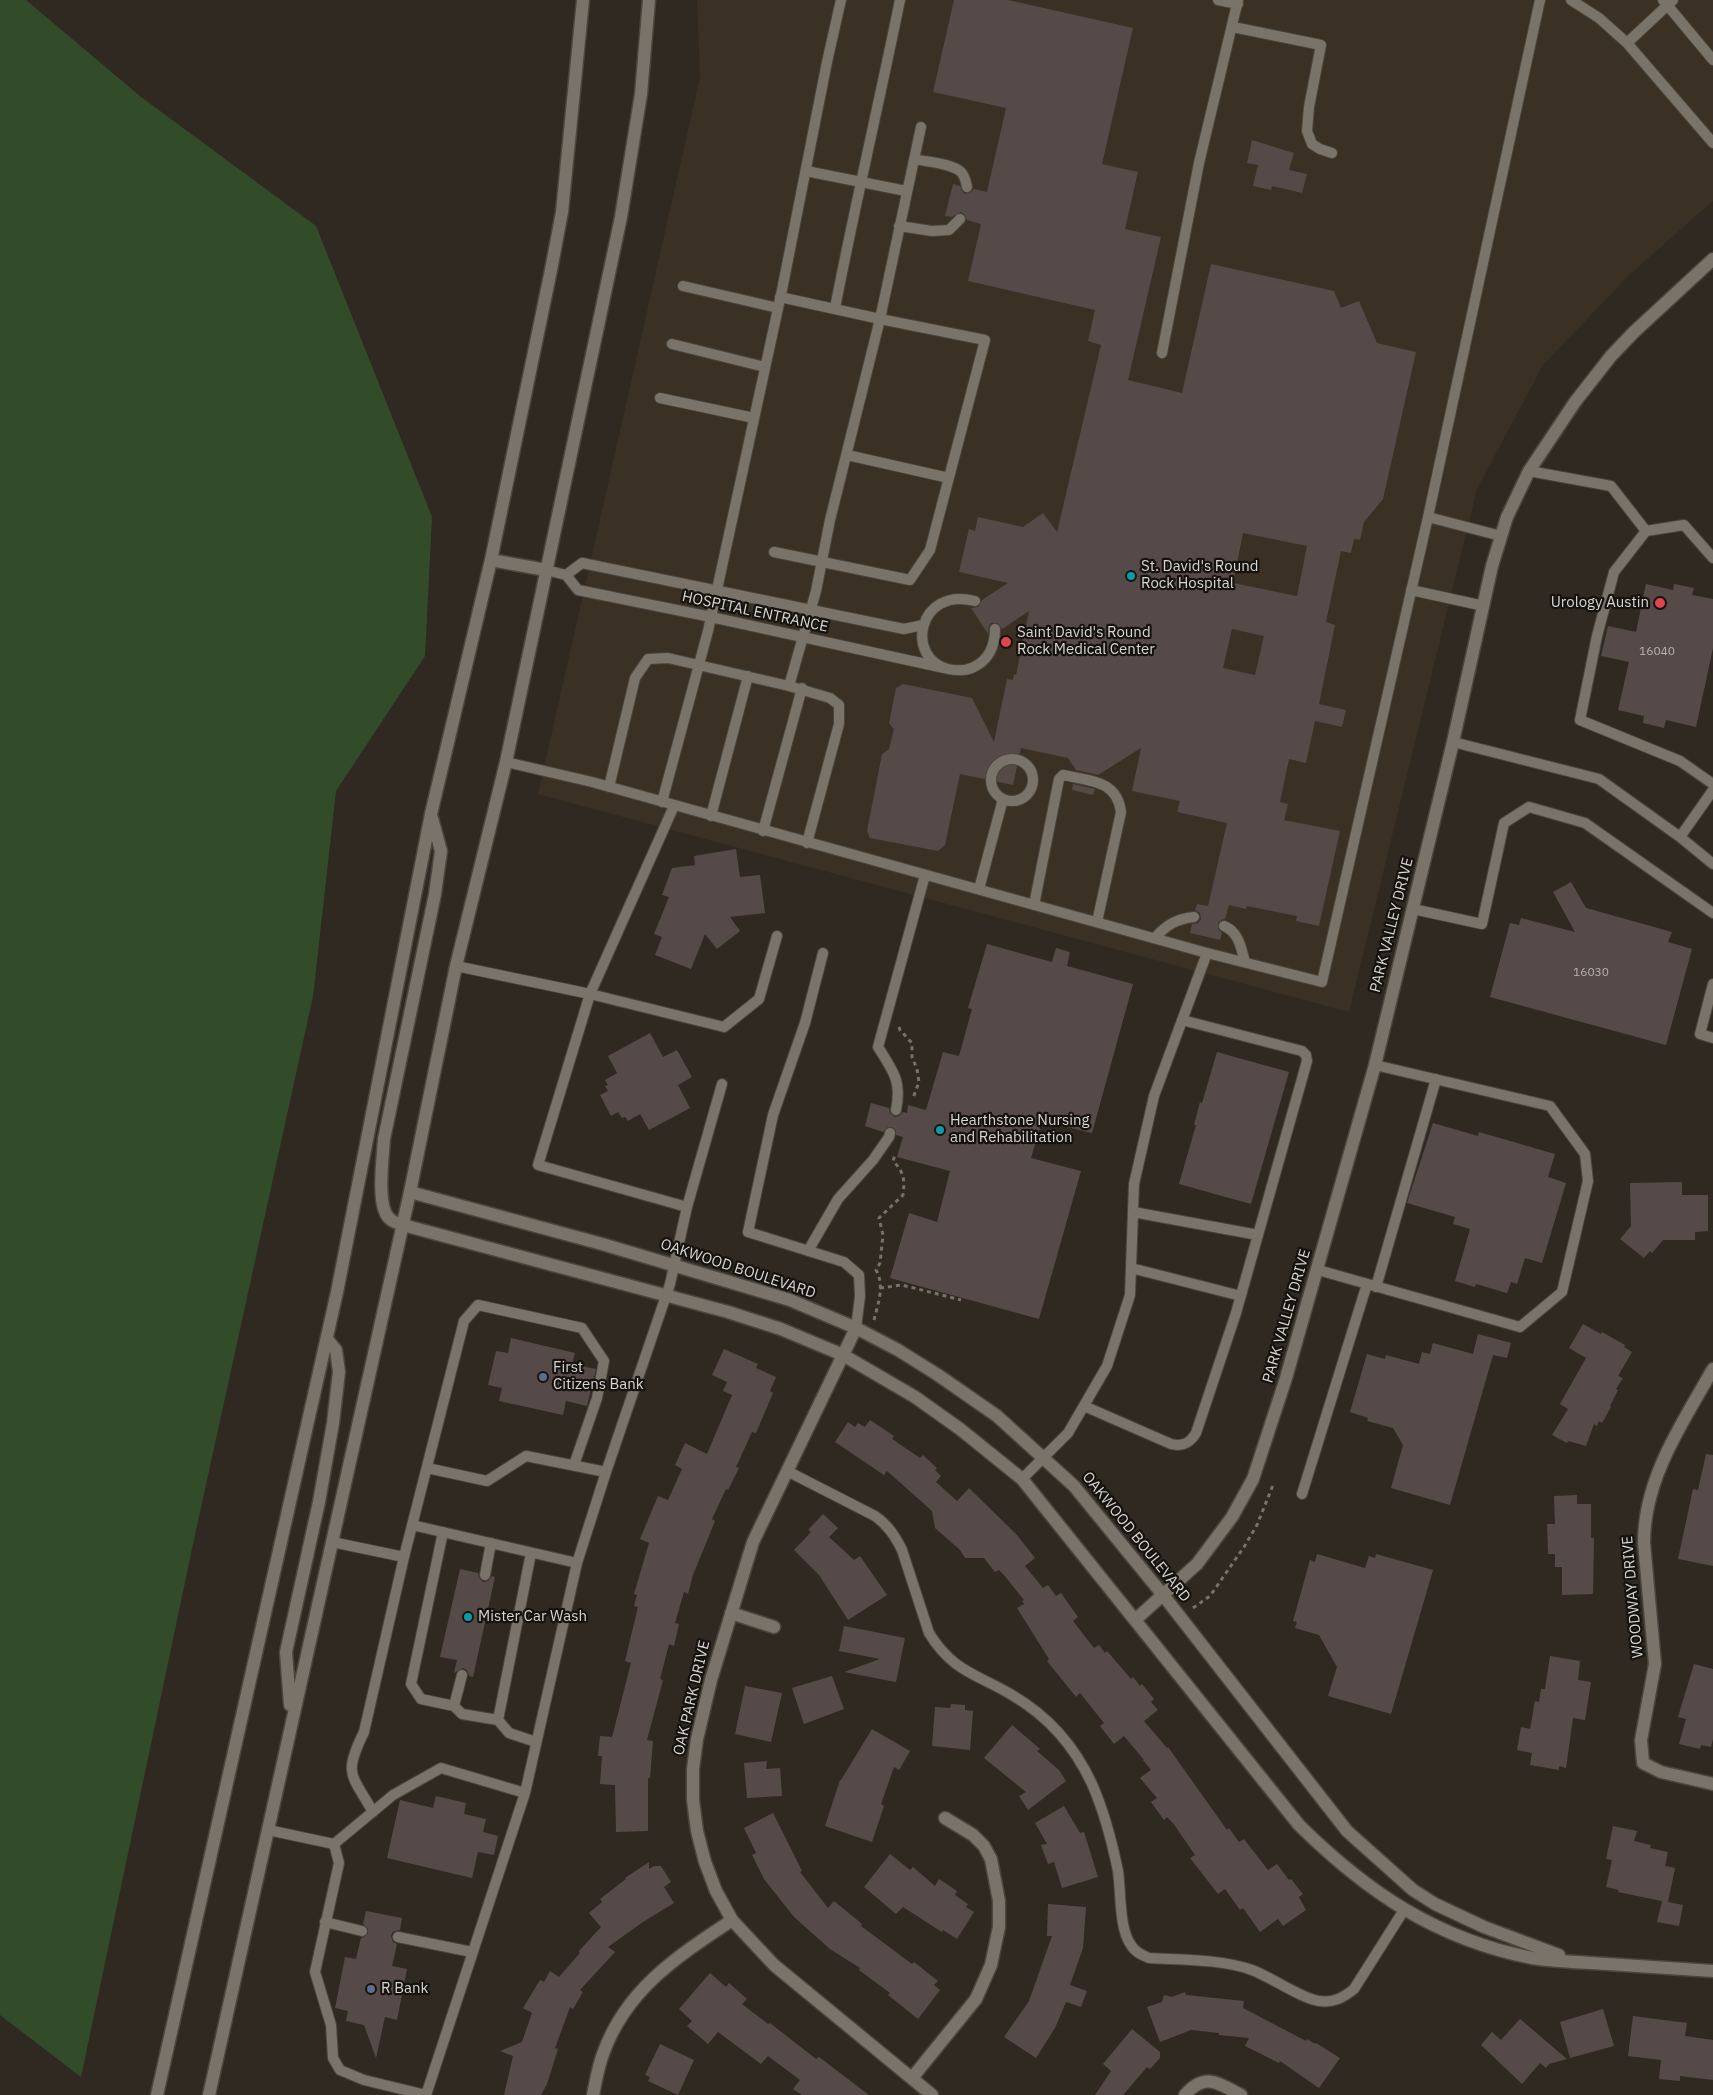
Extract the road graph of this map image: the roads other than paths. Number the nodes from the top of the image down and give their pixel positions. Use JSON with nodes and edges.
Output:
{"nodes":[{"id":1,"x":583,"y":0,"type":"edge"},
{"id":2,"x":649,"y":0,"type":"edge"},
{"id":3,"x":841,"y":0,"type":"edge"},
{"id":4,"x":900,"y":0,"type":"edge"},
{"id":5,"x":1218,"y":0,"type":"edge"},
{"id":6,"x":1540,"y":0,"type":"edge"},
{"id":7,"x":1572,"y":0,"type":"edge"},
{"id":8,"x":1238,"y":2,"type":"edge"},
{"id":9,"x":1668,"y":2,"type":"edge"},
{"id":10,"x":1233,"y":27,"type":"junction"},
{"id":11,"x":1627,"y":42,"type":"junction"},
{"id":12,"x":1713,"y":60,"type":"edge"},
{"id":13,"x":921,"y":127,"type":"dead end"},
{"id":14,"x":1713,"y":143,"type":"edge"},
{"id":15,"x":1332,"y":153,"type":"dead end"},
{"id":16,"x":914,"y":159,"type":"junction"},
{"id":17,"x":806,"y":170,"type":"junction"},
{"id":18,"x":860,"y":182,"type":"junction"},
{"id":19,"x":967,"y":187,"type":"dead end"},
{"id":20,"x":906,"y":191,"type":"junction"},
{"id":21,"x":960,"y":219,"type":"dead end"},
{"id":22,"x":899,"y":226,"type":"junction"},
{"id":23,"x":1713,"y":259,"type":"edge"},
{"id":24,"x":683,"y":286,"type":"dead end"},
{"id":25,"x":780,"y":297,"type":"junction"},
{"id":26,"x":778,"y":308,"type":"junction"},
{"id":27,"x":835,"y":308,"type":"junction"},
{"id":28,"x":880,"y":319,"type":"junction"},
{"id":29,"x":672,"y":344,"type":"dead end"},
{"id":30,"x":1162,"y":353,"type":"dead end"},
{"id":31,"x":765,"y":367,"type":"junction"},
{"id":32,"x":660,"y":398,"type":"dead end"},
{"id":33,"x":754,"y":418,"type":"junction"},
{"id":34,"x":847,"y":455,"type":"junction"},
{"id":35,"x":1529,"y":471,"type":"junction"},
{"id":36,"x":949,"y":478,"type":"junction"},
{"id":37,"x":1428,"y":517,"type":"junction"},
{"id":38,"x":1646,"y":531,"type":"junction"},
{"id":39,"x":1501,"y":536,"type":"junction"},
{"id":40,"x":774,"y":552,"type":"dead end"},
{"id":41,"x":1713,"y":558,"type":"edge"},
{"id":42,"x":491,"y":560,"type":"junction"},
{"id":43,"x":822,"y":562,"type":"junction"},
{"id":44,"x":546,"y":570,"type":"junction"},
{"id":45,"x":566,"y":574,"type":"junction"},
{"id":46,"x":1411,"y":590,"type":"junction"},
{"id":47,"x":716,"y":592,"type":"junction"},
{"id":48,"x":974,"y":601,"type":"dead end"},
{"id":49,"x":1484,"y":606,"type":"junction"},
{"id":50,"x":810,"y":611,"type":"junction"},
{"id":51,"x":711,"y":617,"type":"junction"},
{"id":52,"x":923,"y":625,"type":"junction"},
{"id":53,"x":994,"y":629,"type":"dead end"},
{"id":54,"x":802,"y":637,"type":"junction"},
{"id":55,"x":700,"y":666,"type":"junction"},
{"id":56,"x":944,"y":668,"type":"junction"},
{"id":57,"x":748,"y":676,"type":"junction"},
{"id":58,"x":789,"y":686,"type":"junction"},
{"id":59,"x":802,"y":688,"type":"junction"},
{"id":60,"x":1453,"y":742,"type":"junction"},
{"id":61,"x":506,"y":762,"type":"junction"},
{"id":62,"x":1713,"y":784,"type":"edge"},
{"id":63,"x":609,"y":787,"type":"junction"},
{"id":64,"x":1713,"y":790,"type":"edge"},
{"id":65,"x":1004,"y":799,"type":"junction"},
{"id":66,"x":662,"y":802,"type":"junction"},
{"id":67,"x":674,"y":806,"type":"junction"},
{"id":68,"x":431,"y":814,"type":"junction"},
{"id":69,"x":711,"y":816,"type":"junction"},
{"id":70,"x":763,"y":831,"type":"junction"},
{"id":71,"x":1680,"y":836,"type":"junction"},
{"id":72,"x":807,"y":843,"type":"junction"},
{"id":73,"x":1713,"y":864,"type":"edge"},
{"id":74,"x":925,"y":875,"type":"junction"},
{"id":75,"x":978,"y":890,"type":"junction"},
{"id":76,"x":1034,"y":905,"type":"junction"},
{"id":77,"x":1413,"y":909,"type":"junction"},
{"id":78,"x":1713,"y":913,"type":"edge"},
{"id":79,"x":1194,"y":917,"type":"dead end"},
{"id":80,"x":1097,"y":922,"type":"junction"},
{"id":81,"x":1224,"y":926,"type":"dead end"},
{"id":82,"x":777,"y":936,"type":"dead end"},
{"id":83,"x":1155,"y":938,"type":"junction"},
{"id":84,"x":823,"y":953,"type":"dead end"},
{"id":85,"x":1207,"y":953,"type":"junction"},
{"id":86,"x":1245,"y":962,"type":"junction"},
{"id":87,"x":456,"y":966,"type":"junction"},
{"id":88,"x":1713,"y":984,"type":"edge"},
{"id":89,"x":590,"y":994,"type":"junction"},
{"id":90,"x":1182,"y":1020,"type":"junction"},
{"id":91,"x":1713,"y":1038,"type":"edge"},
{"id":92,"x":1375,"y":1065,"type":"junction"},
{"id":93,"x":1436,"y":1079,"type":"junction"},
{"id":94,"x":722,"y":1084,"type":"dead end"},
{"id":95,"x":896,"y":1110,"type":"dead end"},
{"id":96,"x":890,"y":1133,"type":"dead end"},
{"id":97,"x":410,"y":1192,"type":"junction"},
{"id":98,"x":687,"y":1207,"type":"junction"},
{"id":99,"x":1133,"y":1212,"type":"junction"},
{"id":100,"x":403,"y":1225,"type":"junction"},
{"id":101,"x":1258,"y":1235,"type":"junction"},
{"id":102,"x":808,"y":1251,"type":"junction"},
{"id":103,"x":675,"y":1266,"type":"junction"},
{"id":104,"x":1131,"y":1268,"type":"junction"},
{"id":105,"x":1318,"y":1270,"type":"junction"},
{"id":106,"x":1371,"y":1285,"type":"junction"},
{"id":107,"x":666,"y":1296,"type":"junction"},
{"id":108,"x":1241,"y":1296,"type":"junction"},
{"id":109,"x":856,"y":1328,"type":"junction"},
{"id":110,"x":327,"y":1339,"type":"junction"},
{"id":111,"x":843,"y":1355,"type":"junction"},
{"id":112,"x":1713,"y":1370,"type":"edge"},
{"id":113,"x":1084,"y":1406,"type":"junction"},
{"id":114,"x":1043,"y":1457,"type":"junction"},
{"id":115,"x":574,"y":1465,"type":"junction"},
{"id":116,"x":427,"y":1468,"type":"junction"},
{"id":117,"x":787,"y":1471,"type":"junction"},
{"id":118,"x":606,"y":1472,"type":"junction"},
{"id":119,"x":1022,"y":1479,"type":"junction"},
{"id":120,"x":1302,"y":1494,"type":"dead end"},
{"id":121,"x":412,"y":1525,"type":"junction"},
{"id":122,"x":443,"y":1532,"type":"junction"},
{"id":123,"x":332,"y":1542,"type":"junction"},
{"id":124,"x":491,"y":1543,"type":"junction"},
{"id":125,"x":531,"y":1553,"type":"junction"},
{"id":126,"x":404,"y":1556,"type":"junction"},
{"id":127,"x":577,"y":1563,"type":"junction"},
{"id":128,"x":485,"y":1575,"type":"dead end"},
{"id":129,"x":1163,"y":1595,"type":"junction"},
{"id":130,"x":731,"y":1613,"type":"junction"},
{"id":131,"x":1135,"y":1620,"type":"junction"},
{"id":132,"x":774,"y":1627,"type":"dead end"},
{"id":133,"x":462,"y":1675,"type":"dead end"},
{"id":134,"x":454,"y":1706,"type":"junction"},
{"id":135,"x":291,"y":1720,"type":"junction"},
{"id":136,"x":498,"y":1720,"type":"junction"},
{"id":137,"x":536,"y":1742,"type":"junction"},
{"id":138,"x":1713,"y":1784,"type":"edge"},
{"id":139,"x":525,"y":1793,"type":"junction"},
{"id":140,"x":373,"y":1812,"type":"junction"},
{"id":141,"x":945,"y":1818,"type":"dead end"},
{"id":142,"x":268,"y":1830,"type":"junction"},
{"id":143,"x":334,"y":1844,"type":"junction"},
{"id":144,"x":1404,"y":1910,"type":"junction"},
{"id":145,"x":732,"y":1920,"type":"junction"},
{"id":146,"x":325,"y":1922,"type":"junction"},
{"id":147,"x":362,"y":1930,"type":"dead end"},
{"id":148,"x":398,"y":1937,"type":"dead end"},
{"id":149,"x":472,"y":1952,"type":"junction"},
{"id":150,"x":1583,"y":1962,"type":"junction"},
{"id":151,"x":1713,"y":1971,"type":"edge"},
{"id":152,"x":912,"y":2078,"type":"junction"},
{"id":153,"x":157,"y":2095,"type":"edge"},
{"id":154,"x":209,"y":2095,"type":"edge"},
{"id":155,"x":426,"y":2095,"type":"edge"},
{"id":156,"x":593,"y":2095,"type":"edge"},
{"id":157,"x":932,"y":2095,"type":"edge"},
{"id":158,"x":1185,"y":2095,"type":"edge"},
{"id":159,"x":1241,"y":2095,"type":"edge"}],
"edges":[{"from":1,"to":42,"type":"street"},
{"from":2,"to":44,"type":"street"},
{"from":3,"to":17,"type":"lane"},
{"from":4,"to":18,"type":"lane"},
{"from":5,"to":8,"type":"lane"},
{"from":6,"to":37,"type":"lane"},
{"from":7,"to":11,"type":"lane"},
{"from":8,"to":10,"type":"lane"},
{"from":9,"to":11,"type":"lane"},
{"from":9,"to":12,"type":"lane"},
{"from":10,"to":15,"type":"lane"},
{"from":10,"to":30,"type":"lane"},
{"from":11,"to":14,"type":"lane"},
{"from":13,"to":16,"type":"lane"},
{"from":16,"to":19,"type":"lane"},
{"from":16,"to":20,"type":"lane"},
{"from":17,"to":18,"type":"lane"},
{"from":17,"to":25,"type":"lane"},
{"from":18,"to":20,"type":"lane"},
{"from":18,"to":27,"type":"lane"},
{"from":20,"to":22,"type":"lane"},
{"from":21,"to":22,"type":"lane"},
{"from":22,"to":28,"type":"lane"},
{"from":23,"to":35,"type":"street","name":"PARK VALLEY DRIVE"},
{"from":24,"to":26,"type":"lane"},
{"from":25,"to":26,"type":"lane"},
{"from":25,"to":27,"type":"lane"},
{"from":26,"to":31,"type":"lane"},
{"from":27,"to":28,"type":"lane"},
{"from":28,"to":34,"type":"lane"},
{"from":28,"to":36,"type":"lane"},
{"from":29,"to":31,"type":"lane"},
{"from":31,"to":33,"type":"lane"},
{"from":32,"to":33,"type":"lane"},
{"from":33,"to":47,"type":"lane"},
{"from":34,"to":36,"type":"lane"},
{"from":34,"to":43,"type":"lane"},
{"from":35,"to":38,"type":"lane"},
{"from":35,"to":39,"type":"street","name":"PARK VALLEY DRIVE"},
{"from":36,"to":43,"type":"lane"},
{"from":37,"to":39,"type":"lane"},
{"from":37,"to":46,"type":"lane"},
{"from":38,"to":41,"type":"lane"},
{"from":38,"to":62,"type":"lane"},
{"from":39,"to":49,"type":"street","name":"PARK VALLEY DRIVE"},
{"from":40,"to":43,"type":"lane"},
{"from":42,"to":44,"type":"street"},
{"from":42,"to":68,"type":"street"},
{"from":43,"to":50,"type":"lane"},
{"from":44,"to":45,"type":"lane"},
{"from":44,"to":61,"type":"street"},
{"from":45,"to":47,"type":"lane","name":"HOSPITAL ENTRANCE"},
{"from":45,"to":51,"type":"lane","name":"HOSPITAL ENTRANCE"},
{"from":46,"to":49,"type":"lane"},
{"from":46,"to":86,"type":"lane"},
{"from":47,"to":50,"type":"lane","name":"HOSPITAL ENTRANCE"},
{"from":47,"to":51,"type":"lane"},
{"from":48,"to":52,"type":"lane"},
{"from":49,"to":60,"type":"street","name":"PARK VALLEY DRIVE"},
{"from":50,"to":52,"type":"lane","name":"HOSPITAL ENTRANCE"},
{"from":50,"to":54,"type":"lane"},
{"from":51,"to":54,"type":"lane","name":"HOSPITAL ENTRANCE"},
{"from":51,"to":55,"type":"lane"},
{"from":52,"to":56,"type":"lane"},
{"from":53,"to":56,"type":"lane","name":"HOSPITAL ENTRANCE"},
{"from":54,"to":56,"type":"lane","name":"HOSPITAL ENTRANCE"},
{"from":54,"to":58,"type":"lane"},
{"from":55,"to":57,"type":"lane"},
{"from":55,"to":63,"type":"lane"},
{"from":55,"to":66,"type":"lane"},
{"from":57,"to":58,"type":"lane"},
{"from":57,"to":69,"type":"lane"},
{"from":58,"to":59,"type":"lane"},
{"from":59,"to":70,"type":"lane"},
{"from":59,"to":72,"type":"lane"},
{"from":60,"to":71,"type":"lane"},
{"from":60,"to":77,"type":"street","name":"PARK VALLEY DRIVE"},
{"from":61,"to":63,"type":"lane"},
{"from":61,"to":87,"type":"street"},
{"from":63,"to":66,"type":"lane"},
{"from":64,"to":71,"type":"lane"},
{"from":65,"to":65,"type":"lane"},
{"from":65,"to":75,"type":"lane"},
{"from":66,"to":67,"type":"lane"},
{"from":67,"to":69,"type":"lane"},
{"from":67,"to":89,"type":"lane"},
{"from":68,"to":100,"type":"street"},
{"from":68,"to":110,"type":"street"},
{"from":69,"to":70,"type":"lane"},
{"from":70,"to":72,"type":"lane"},
{"from":71,"to":73,"type":"lane"},
{"from":72,"to":74,"type":"lane"},
{"from":74,"to":75,"type":"lane"},
{"from":74,"to":95,"type":"lane"},
{"from":75,"to":76,"type":"lane"},
{"from":76,"to":80,"type":"lane"},
{"from":76,"to":80,"type":"lane"},
{"from":77,"to":78,"type":"lane"},
{"from":77,"to":92,"type":"street","name":"PARK VALLEY DRIVE"},
{"from":79,"to":83,"type":"lane"},
{"from":80,"to":83,"type":"lane"},
{"from":81,"to":86,"type":"lane"},
{"from":82,"to":89,"type":"lane"},
{"from":83,"to":85,"type":"lane"},
{"from":84,"to":102,"type":"lane"},
{"from":85,"to":86,"type":"lane"},
{"from":85,"to":90,"type":"lane"},
{"from":87,"to":89,"type":"lane"},
{"from":87,"to":97,"type":"street"},
{"from":88,"to":91,"type":"lane"},
{"from":89,"to":98,"type":"lane"},
{"from":90,"to":99,"type":"lane"},
{"from":90,"to":101,"type":"lane"},
{"from":92,"to":93,"type":"lane"},
{"from":92,"to":105,"type":"street","name":"PARK VALLEY DRIVE"},
{"from":93,"to":106,"type":"lane"},
{"from":93,"to":106,"type":"lane"},
{"from":94,"to":98,"type":"lane"},
{"from":96,"to":102,"type":"lane"},
{"from":97,"to":100,"type":"street"},
{"from":97,"to":103,"type":"street","name":"OAKWOOD BOULEVARD"},
{"from":98,"to":103,"type":"lane"},
{"from":99,"to":101,"type":"lane"},
{"from":99,"to":104,"type":"lane"},
{"from":100,"to":107,"type":"street","name":"OAKWOOD BOULEVARD"},
{"from":100,"to":123,"type":"street"},
{"from":101,"to":108,"type":"lane"},
{"from":102,"to":109,"type":"lane"},
{"from":103,"to":107,"type":"lane"},
{"from":103,"to":109,"type":"street","name":"OAKWOOD BOULEVARD"},
{"from":104,"to":108,"type":"lane"},
{"from":104,"to":113,"type":"lane"},
{"from":105,"to":106,"type":"lane"},
{"from":105,"to":129,"type":"street","name":"PARK VALLEY DRIVE"},
{"from":106,"to":120,"type":"lane"},
{"from":107,"to":111,"type":"street","name":"OAKWOOD BOULEVARD"},
{"from":107,"to":118,"type":"lane"},
{"from":108,"to":113,"type":"lane"},
{"from":109,"to":111,"type":"street","name":"OAK PARK DRIVE"},
{"from":109,"to":114,"type":"street","name":"OAKWOOD BOULEVARD"},
{"from":110,"to":135,"type":"street"},
{"from":110,"to":153,"type":"street"},
{"from":111,"to":117,"type":"street","name":"OAK PARK DRIVE"},
{"from":111,"to":119,"type":"street","name":"OAKWOOD BOULEVARD"},
{"from":112,"to":138,"type":"street","name":"WOODWAY DRIVE"},
{"from":113,"to":114,"type":"lane"},
{"from":114,"to":119,"type":"lane"},
{"from":114,"to":129,"type":"street","name":"OAKWOOD BOULEVARD"},
{"from":115,"to":116,"type":"lane"},
{"from":115,"to":116,"type":"lane"},
{"from":115,"to":118,"type":"lane"},
{"from":116,"to":121,"type":"lane"},
{"from":117,"to":130,"type":"street","name":"OAK PARK DRIVE"},
{"from":117,"to":144,"type":"lane"},
{"from":118,"to":127,"type":"lane"},
{"from":119,"to":131,"type":"street","name":"OAKWOOD BOULEVARD"},
{"from":121,"to":122,"type":"lane"},
{"from":121,"to":126,"type":"lane"},
{"from":122,"to":124,"type":"lane"},
{"from":122,"to":134,"type":"lane"},
{"from":123,"to":126,"type":"lane"},
{"from":123,"to":135,"type":"street"},
{"from":124,"to":125,"type":"lane"},
{"from":124,"to":128,"type":"lane"},
{"from":125,"to":127,"type":"lane"},
{"from":125,"to":136,"type":"lane"},
{"from":126,"to":140,"type":"lane"},
{"from":127,"to":137,"type":"lane"},
{"from":129,"to":131,"type":"street","name":"PARK VALLEY DRIVE"},
{"from":129,"to":150,"type":"street","name":"OAKWOOD BOULEVARD"},
{"from":130,"to":132,"type":"street"},
{"from":130,"to":145,"type":"street","name":"OAK PARK DRIVE"},
{"from":131,"to":144,"type":"street","name":"OAKWOOD BOULEVARD"},
{"from":133,"to":134,"type":"lane"},
{"from":134,"to":136,"type":"lane"},
{"from":135,"to":142,"type":"street"},
{"from":136,"to":137,"type":"lane"},
{"from":137,"to":139,"type":"lane"},
{"from":139,"to":140,"type":"lane"},
{"from":139,"to":149,"type":"lane"},
{"from":140,"to":143,"type":"lane"},
{"from":141,"to":152,"type":"street"},
{"from":142,"to":143,"type":"lane"},
{"from":142,"to":154,"type":"street"},
{"from":143,"to":146,"type":"lane"},
{"from":144,"to":150,"type":"street","name":"OAKWOOD BOULEVARD"},
{"from":145,"to":152,"type":"street","name":"OAK PARK DRIVE"},
{"from":145,"to":156,"type":"street"},
{"from":146,"to":147,"type":"lane"},
{"from":146,"to":155,"type":"lane"},
{"from":148,"to":149,"type":"lane"},
{"from":149,"to":155,"type":"lane"},
{"from":150,"to":151,"type":"street","name":"OAKWOOD BOULEVARD"},
{"from":152,"to":157,"type":"street","name":"OAK PARK DRIVE"},
{"from":158,"to":159,"type":"street"}]}
